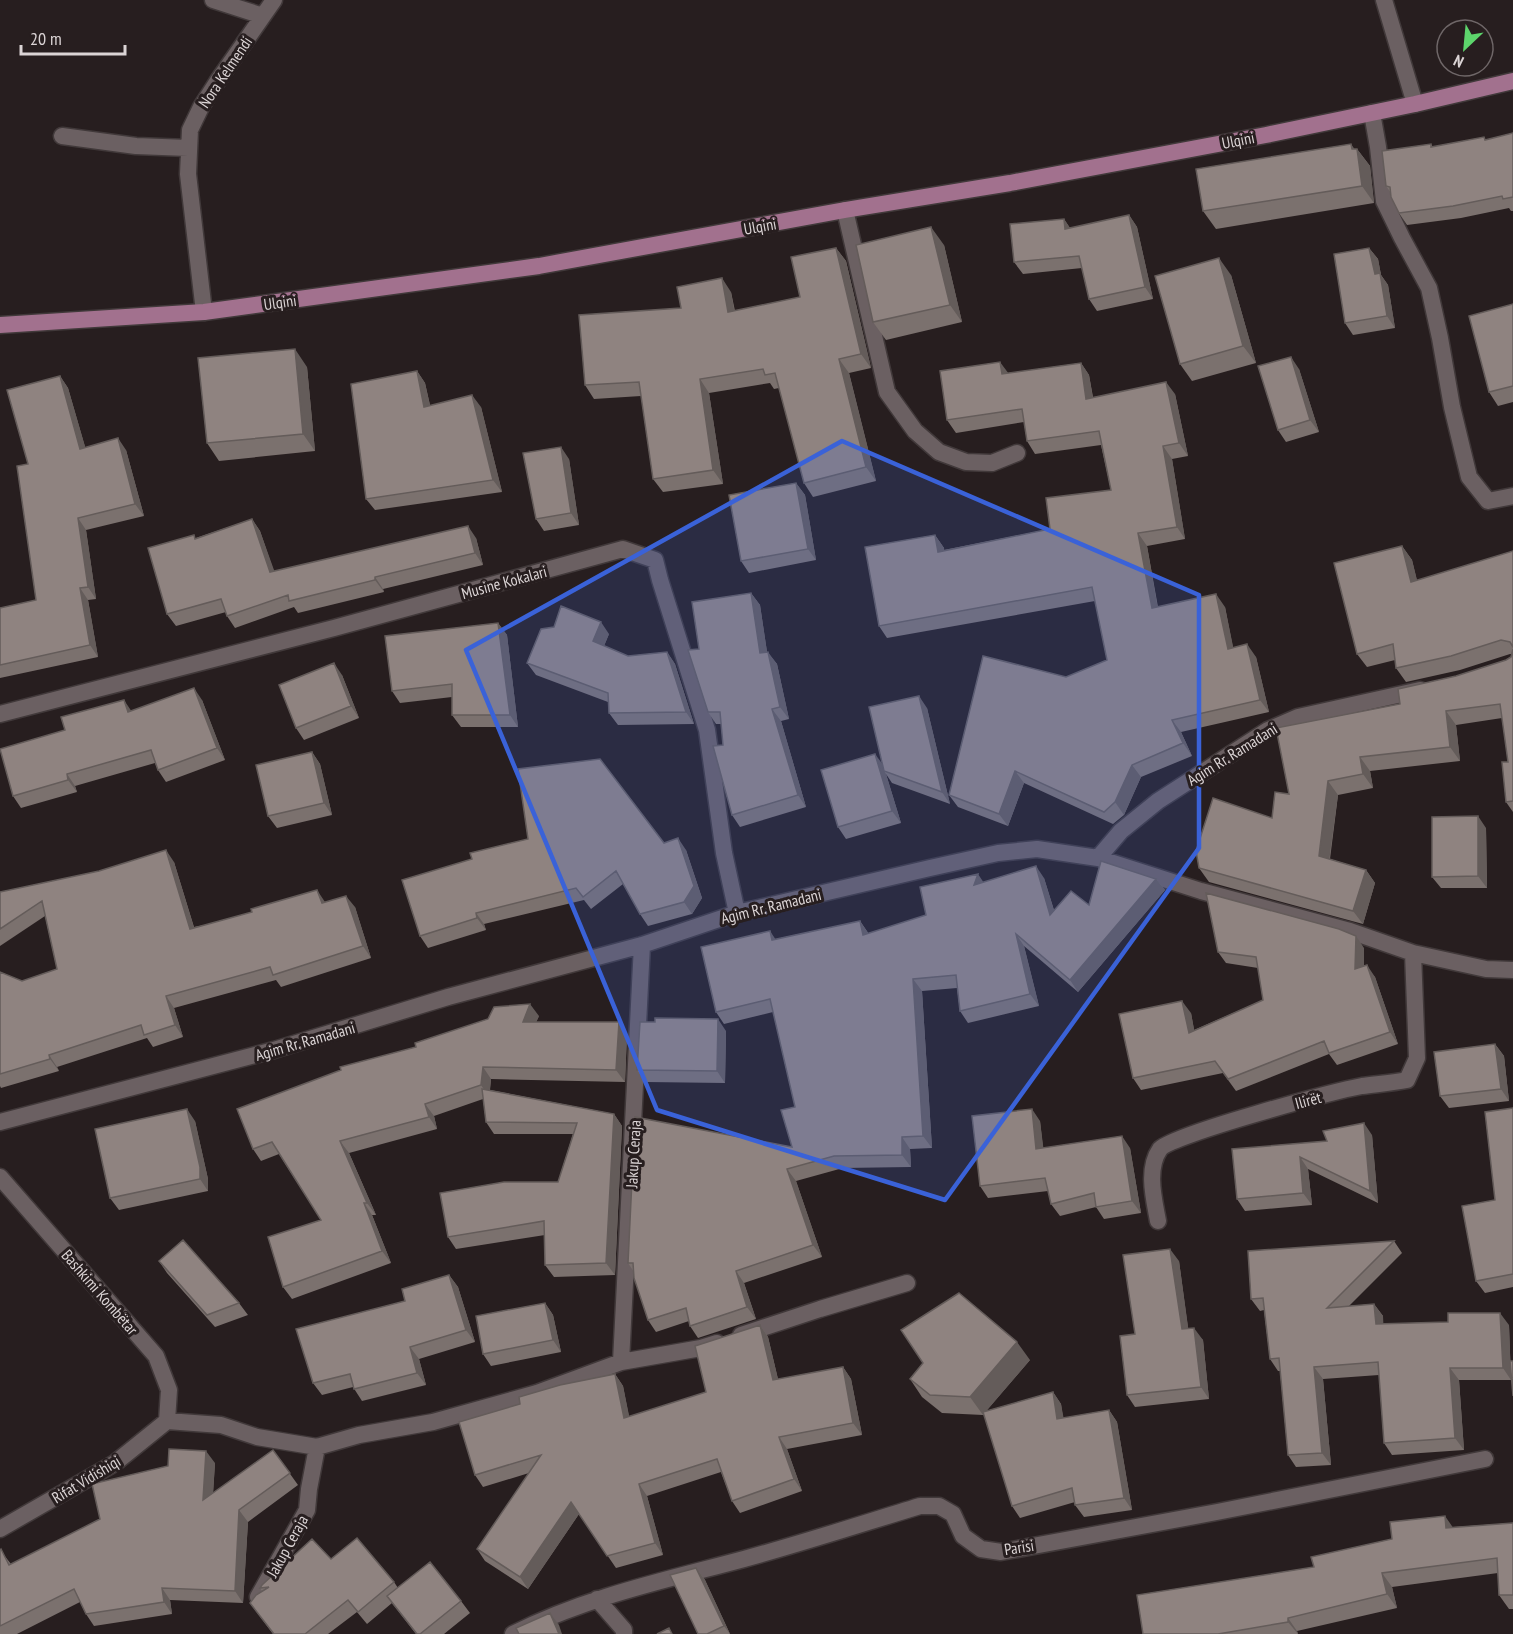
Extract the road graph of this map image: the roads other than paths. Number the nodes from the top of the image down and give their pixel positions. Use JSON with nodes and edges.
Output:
{"nodes":[{"id":1,"x":213,"y":0,"type":"edge"},
{"id":2,"x":274,"y":0,"type":"edge"},
{"id":3,"x":1384,"y":0,"type":"edge"},
{"id":4,"x":263,"y":16,"type":"junction"},
{"id":5,"x":1513,"y":81,"type":"edge"},
{"id":6,"x":1415,"y":104,"type":"junction"},
{"id":7,"x":1372,"y":113,"type":"junction"},
{"id":8,"x":62,"y":136,"type":"dead end"},
{"id":9,"x":188,"y":148,"type":"junction"},
{"id":10,"x":845,"y":210,"type":"junction"},
{"id":11,"x":204,"y":312,"type":"junction"},
{"id":12,"x":0,"y":325,"type":"edge"},
{"id":13,"x":1017,"y":453,"type":"dead end"},
{"id":14,"x":1513,"y":496,"type":"edge"},
{"id":15,"x":1430,"y":687,"type":"edge"},
{"id":16,"x":0,"y":714,"type":"edge"},
{"id":17,"x":1098,"y":858,"type":"junction"},
{"id":18,"x":737,"y":913,"type":"junction"},
{"id":19,"x":642,"y":945,"type":"junction"},
{"id":20,"x":1413,"y":953,"type":"junction"},
{"id":21,"x":1513,"y":969,"type":"edge"},
{"id":22,"x":0,"y":1122,"type":"edge"},
{"id":23,"x":0,"y":1177,"type":"edge"},
{"id":24,"x":1158,"y":1221,"type":"dead end"},
{"id":25,"x":908,"y":1283,"type":"dead end"},
{"id":26,"x":621,"y":1362,"type":"junction"},
{"id":27,"x":167,"y":1421,"type":"junction"},
{"id":28,"x":317,"y":1447,"type":"junction"},
{"id":29,"x":1485,"y":1459,"type":"dead end"},
{"id":30,"x":0,"y":1529,"type":"edge"},
{"id":31,"x":597,"y":1599,"type":"junction"},
{"id":32,"x":253,"y":1606,"type":"edge"},
{"id":33,"x":513,"y":1634,"type":"edge"},
{"id":34,"x":624,"y":1634,"type":"edge"}],
"edges":[{"from":1,"to":4,"type":"street"},
{"from":2,"to":4,"type":"street","name":"Nora Kelmendi"},
{"from":3,"to":6,"type":"street"},
{"from":4,"to":9,"type":"street","name":"Nora Kelmendi"},
{"from":5,"to":6,"type":"main road","name":"Ulqini"},
{"from":6,"to":7,"type":"main road","name":"Ulqini"},
{"from":7,"to":10,"type":"main road","name":"Ulqini"},
{"from":7,"to":14,"type":"street"},
{"from":8,"to":9,"type":"street"},
{"from":9,"to":11,"type":"street","name":"Nora Kelmendi"},
{"from":10,"to":11,"type":"main road","name":"Ulqini"},
{"from":10,"to":13,"type":"street"},
{"from":11,"to":12,"type":"main road","name":"Ulqini"},
{"from":15,"to":17,"type":"street","name":"Agim Rr. Ramadani"},
{"from":16,"to":18,"type":"street","name":"Musine Kokalari"},
{"from":17,"to":18,"type":"street","name":"Agim Rr. Ramadani"},
{"from":17,"to":20,"type":"street"},
{"from":18,"to":19,"type":"street","name":"Agim Rr. Ramadani"},
{"from":19,"to":22,"type":"street","name":"Agim Rr. Ramadani"},
{"from":19,"to":26,"type":"street","name":"Jakup Ceraja"},
{"from":20,"to":21,"type":"street"},
{"from":20,"to":24,"type":"street","name":"Ilirët"},
{"from":23,"to":27,"type":"street","name":"Bashkimi Kombëtar"},
{"from":25,"to":26,"type":"street"},
{"from":26,"to":28,"type":"street"},
{"from":27,"to":28,"type":"street"},
{"from":27,"to":30,"type":"street","name":"Rifat Vidishiqi"},
{"from":28,"to":32,"type":"street","name":"Jakup Ceraja"},
{"from":29,"to":31,"type":"street","name":"Parisi"},
{"from":31,"to":33,"type":"street","name":"Parisi"},
{"from":31,"to":34,"type":"street"}]}
